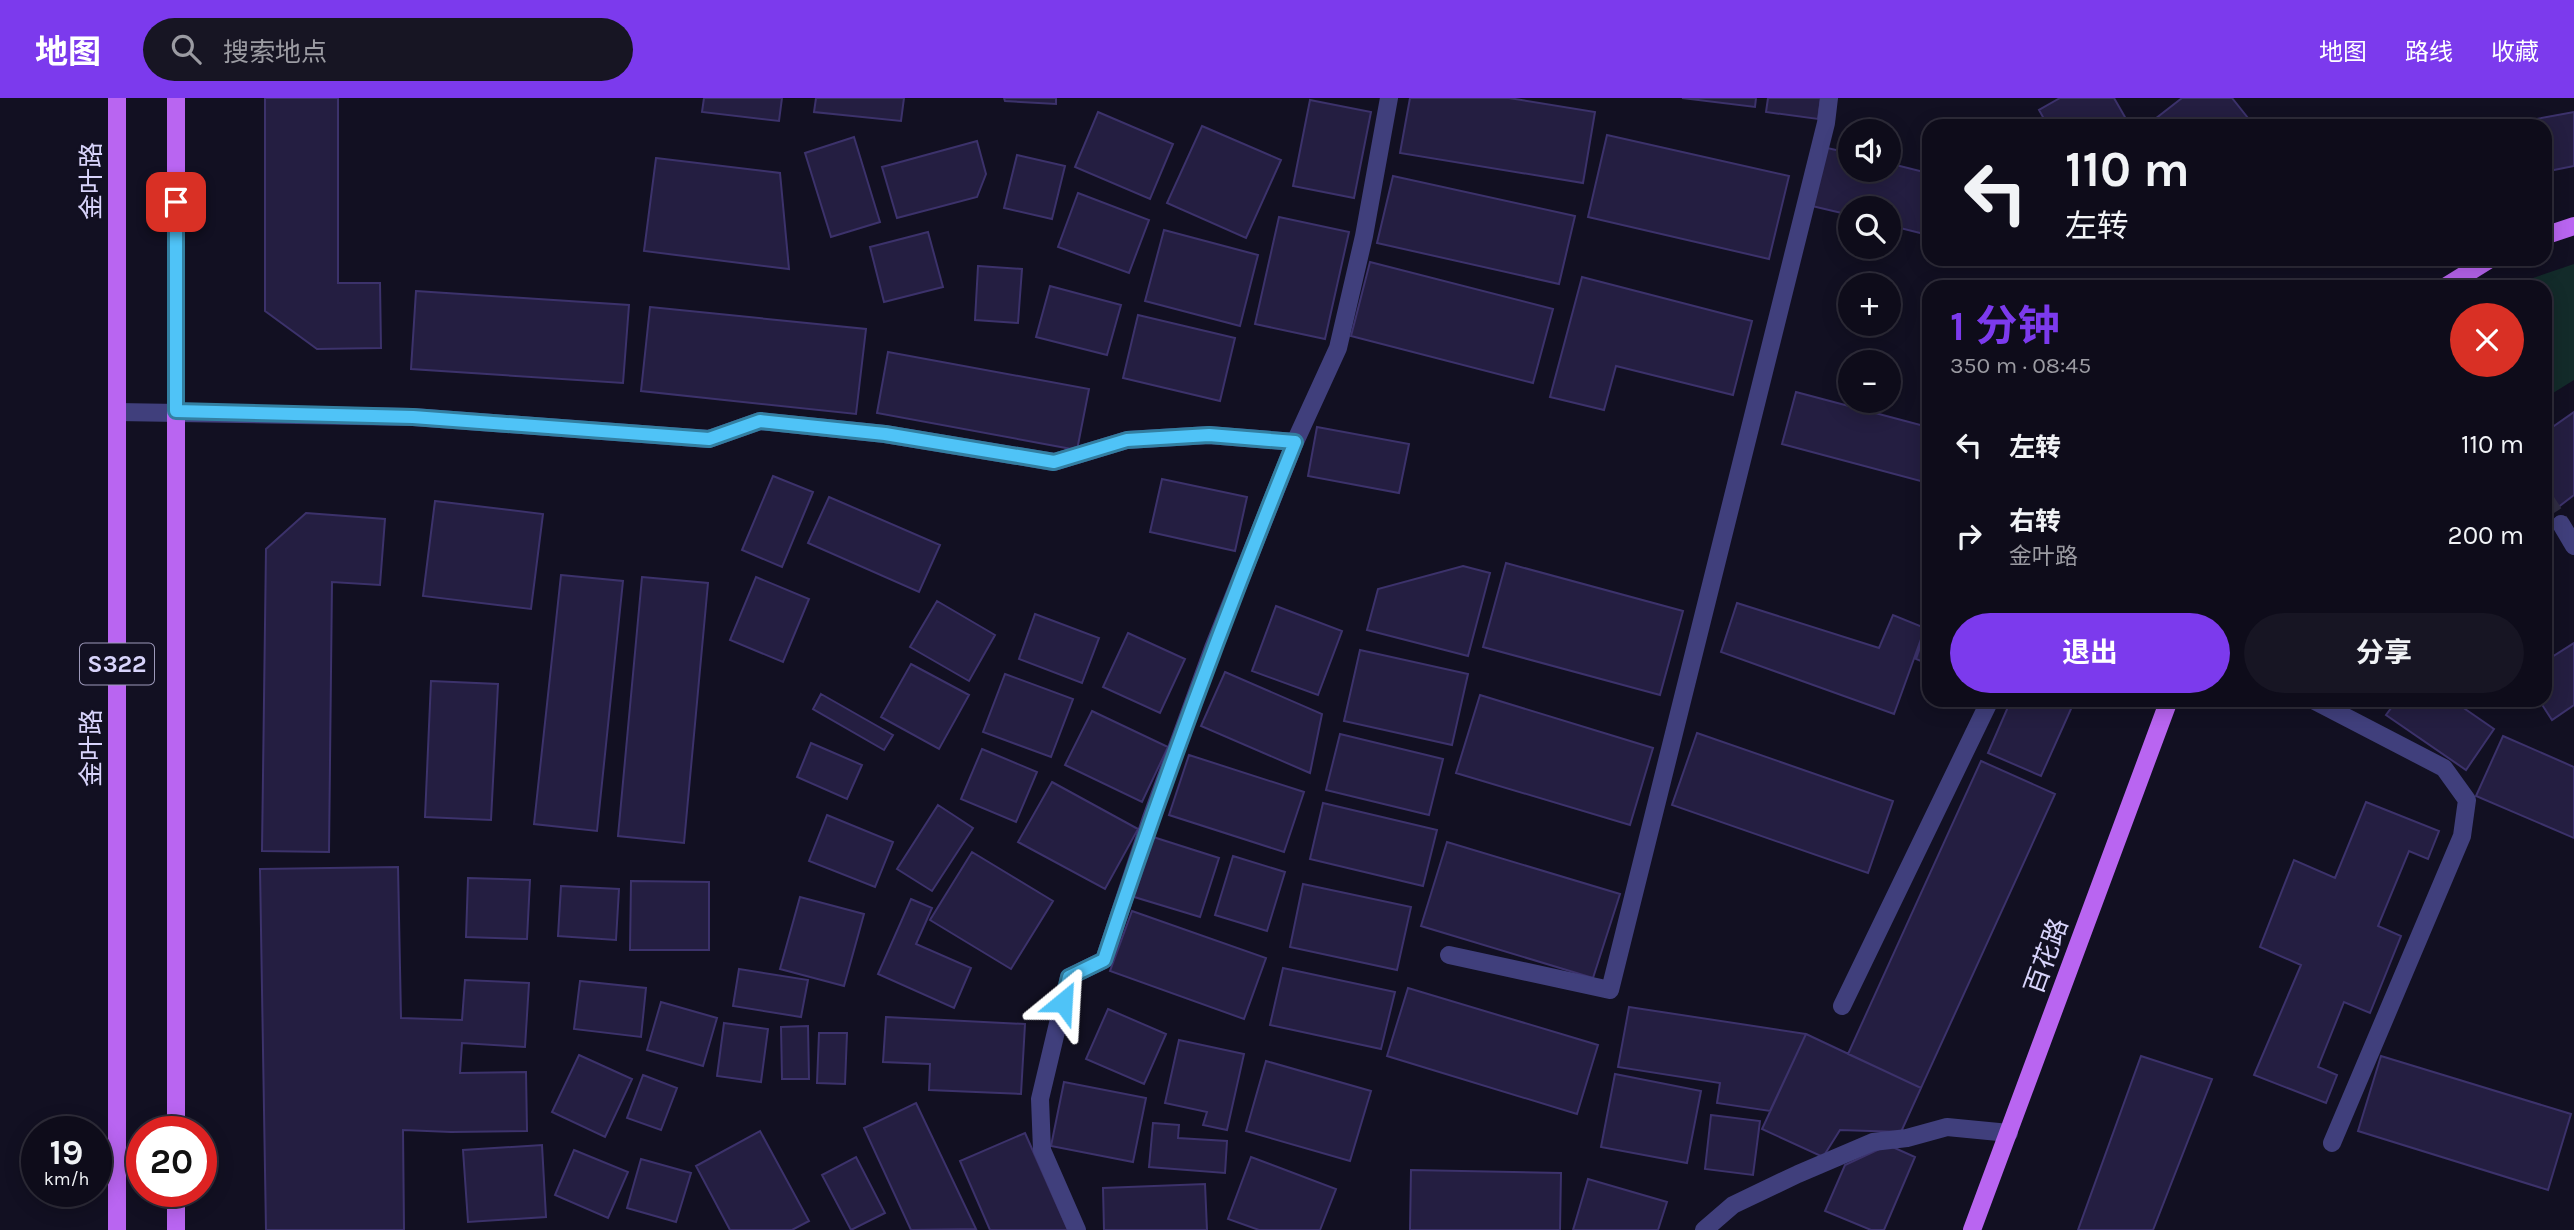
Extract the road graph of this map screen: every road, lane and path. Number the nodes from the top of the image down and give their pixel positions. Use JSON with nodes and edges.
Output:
{"nodes":[{"id":1,"x":117,"y":98,"type":"edge"},
{"id":2,"x":176,"y":98,"type":"edge"},
{"id":3,"x":1389,"y":98,"type":"edge"},
{"id":4,"x":1829,"y":98,"type":"edge"},
{"id":5,"x":2574,"y":226,"type":"edge"},
{"id":6,"x":2552,"y":233,"type":"edge"},
{"id":7,"x":2479,"y":266,"type":"edge"},
{"id":8,"x":2456,"y":280,"type":"edge"},
{"id":9,"x":176,"y":411,"type":"junction"},
{"id":10,"x":117,"y":412,"type":"junction"},
{"id":11,"x":1295,"y":442,"type":"junction"},
{"id":12,"x":2561,"y":524,"type":"tunnel mouth"},
{"id":13,"x":2574,"y":546,"type":"edge"},
{"id":14,"x":1987,"y":707,"type":"edge"},
{"id":15,"x":2166,"y":707,"type":"edge"},
{"id":16,"x":2326,"y":707,"type":"edge"},
{"id":17,"x":1449,"y":955,"type":"dead end"},
{"id":18,"x":1842,"y":1006,"type":"dead end"},
{"id":19,"x":176,"y":1116,"type":"edge"},
{"id":20,"x":2009,"y":1133,"type":"junction"},
{"id":21,"x":2332,"y":1143,"type":"dead end"},
{"id":22,"x":176,"y":1207,"type":"edge"},
{"id":23,"x":117,"y":1230,"type":"edge"},
{"id":24,"x":176,"y":1230,"type":"edge"},
{"id":25,"x":1077,"y":1230,"type":"edge"},
{"id":26,"x":1704,"y":1230,"type":"edge"},
{"id":27,"x":1972,"y":1230,"type":"edge"}],
"edges":[{"from":1,"to":10,"type":"main road","name":"金叶路","number":"S322"},
{"from":2,"to":9,"type":"main road","number":"S322"},
{"from":3,"to":11,"type":"lane"},
{"from":4,"to":17,"type":"lane"},
{"from":5,"to":6,"type":"main road"},
{"from":7,"to":8,"type":"main road"},
{"from":9,"to":10,"type":"lane"},
{"from":9,"to":11,"type":"lane"},
{"from":9,"to":19,"type":"main road","number":"S322"},
{"from":10,"to":23,"type":"main road","name":"金叶路","number":"S322"},
{"from":11,"to":25,"type":"lane"},
{"from":12,"to":13,"type":"lane"},
{"from":14,"to":18,"type":"lane"},
{"from":15,"to":20,"type":"main road","name":"百花路"},
{"from":16,"to":21,"type":"lane"},
{"from":20,"to":26,"type":"lane"},
{"from":20,"to":27,"type":"main road","name":"百花路"},
{"from":22,"to":24,"type":"main road"}]}
